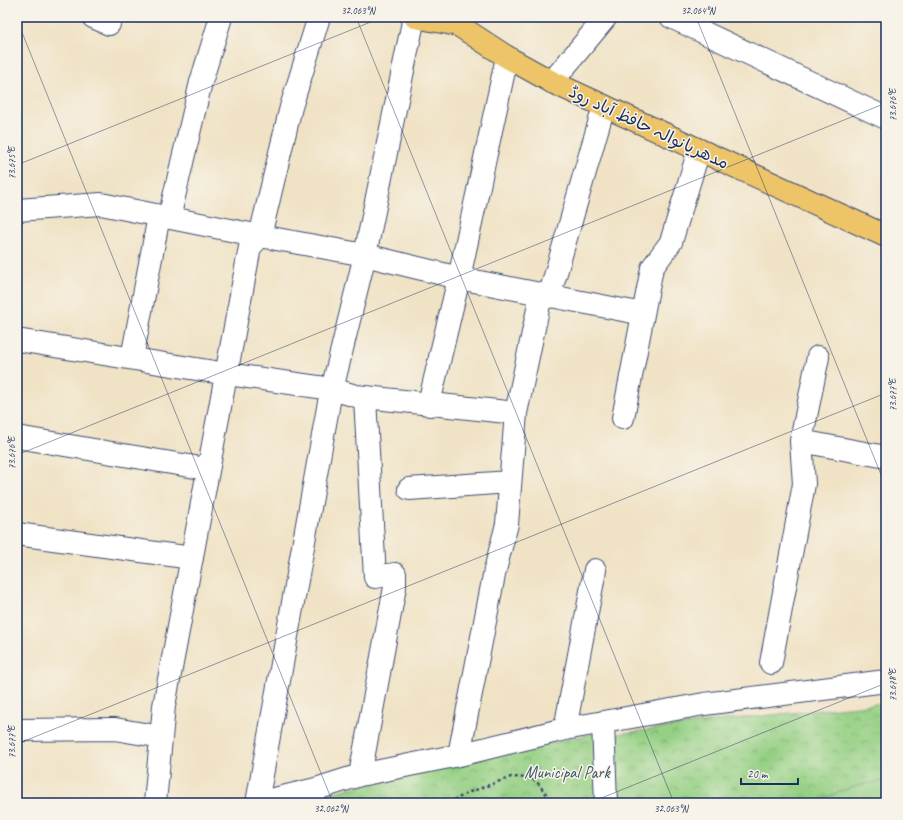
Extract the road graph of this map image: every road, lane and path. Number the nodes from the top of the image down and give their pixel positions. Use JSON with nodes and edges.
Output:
{"nodes":[{"id":1,"x":221,"y":17,"type":"edge"},
{"id":2,"x":319,"y":17,"type":"edge"},
{"id":3,"x":415,"y":17,"type":"edge"},
{"id":4,"x":606,"y":17,"type":"edge"},
{"id":5,"x":671,"y":17,"type":"edge"},
{"id":6,"x":461,"y":21,"type":"edge"},
{"id":7,"x":507,"y":57,"type":"junction"},
{"id":8,"x":552,"y":82,"type":"junction"},
{"id":9,"x":604,"y":106,"type":"junction"},
{"id":10,"x":886,"y":118,"type":"edge"},
{"id":11,"x":699,"y":150,"type":"junction"},
{"id":12,"x":17,"y":210,"type":"edge"},
{"id":13,"x":164,"y":217,"type":"junction"},
{"id":14,"x":260,"y":236,"type":"junction"},
{"id":15,"x":886,"y":236,"type":"edge"},
{"id":16,"x":365,"y":255,"type":"junction"},
{"id":17,"x":458,"y":278,"type":"junction"},
{"id":18,"x":545,"y":296,"type":"junction"},
{"id":19,"x":643,"y":314,"type":"junction"},
{"id":20,"x":17,"y":340,"type":"edge"},
{"id":21,"x":818,"y":357,"type":"dead end"},
{"id":22,"x":132,"y":358,"type":"junction"},
{"id":23,"x":227,"y":374,"type":"junction"},
{"id":24,"x":332,"y":389,"type":"junction"},
{"id":25,"x":365,"y":398,"type":"junction"},
{"id":26,"x":430,"y":405,"type":"junction"},
{"id":27,"x":516,"y":413,"type":"junction"},
{"id":28,"x":623,"y":418,"type":"dead end"},
{"id":29,"x":17,"y":437,"type":"edge"},
{"id":30,"x":801,"y":441,"type":"junction"},
{"id":31,"x":886,"y":457,"type":"edge"},
{"id":32,"x":208,"y":469,"type":"junction"},
{"id":33,"x":510,"y":482,"type":"junction"},
{"id":34,"x":409,"y":489,"type":"dead end"},
{"id":35,"x":17,"y":534,"type":"edge"},
{"id":36,"x":192,"y":558,"type":"junction"},
{"id":37,"x":595,"y":570,"type":"dead end"},
{"id":38,"x":772,"y":663,"type":"dead end"},
{"id":39,"x":886,"y":681,"type":"edge"},
{"id":40,"x":603,"y":722,"type":"junction"},
{"id":41,"x":565,"y":729,"type":"junction"},
{"id":42,"x":17,"y":730,"type":"edge"},
{"id":43,"x":161,"y":737,"type":"junction"},
{"id":44,"x":459,"y":755,"type":"junction"},
{"id":45,"x":360,"y":775,"type":"junction"},
{"id":46,"x":318,"y":796,"type":"edge"},
{"id":47,"x":155,"y":803,"type":"edge"},
{"id":48,"x":258,"y":803,"type":"edge"},
{"id":49,"x":448,"y":803,"type":"edge"},
{"id":50,"x":553,"y":803,"type":"edge"},
{"id":51,"x":606,"y":803,"type":"edge"}],
"edges":[{"from":1,"to":13,"type":"street"},
{"from":2,"to":14,"type":"street"},
{"from":3,"to":6,"type":"main road","name":"مدھریانوالہ حافظ آباد روڈ"},
{"from":3,"to":16,"type":"street"},
{"from":4,"to":8,"type":"street"},
{"from":5,"to":10,"type":"street"},
{"from":6,"to":7,"type":"main road","name":"مدھریانوالہ حافظ آباد روڈ"},
{"from":7,"to":8,"type":"main road","name":"مدھریانوالہ حافظ آباد روڈ"},
{"from":7,"to":17,"type":"street"},
{"from":8,"to":9,"type":"main road","name":"مدھریانوالہ حافظ آباد روڈ"},
{"from":9,"to":11,"type":"main road","name":"مدھریانوالہ حافظ آباد روڈ"},
{"from":9,"to":18,"type":"street"},
{"from":11,"to":15,"type":"main road","name":"مدھریانوالہ حافظ آباد روڈ"},
{"from":11,"to":19,"type":"street"},
{"from":12,"to":13,"type":"street"},
{"from":13,"to":14,"type":"street"},
{"from":13,"to":22,"type":"street"},
{"from":14,"to":16,"type":"street"},
{"from":14,"to":23,"type":"street"},
{"from":16,"to":17,"type":"street"},
{"from":16,"to":24,"type":"street"},
{"from":17,"to":18,"type":"street"},
{"from":17,"to":26,"type":"street"},
{"from":18,"to":19,"type":"street"},
{"from":18,"to":27,"type":"street"},
{"from":19,"to":28,"type":"street"},
{"from":20,"to":22,"type":"street"},
{"from":21,"to":30,"type":"street"},
{"from":22,"to":23,"type":"street"},
{"from":23,"to":24,"type":"street"},
{"from":23,"to":32,"type":"street"},
{"from":24,"to":25,"type":"street"},
{"from":24,"to":48,"type":"street"},
{"from":25,"to":26,"type":"street"},
{"from":25,"to":45,"type":"street"},
{"from":26,"to":27,"type":"street"},
{"from":27,"to":33,"type":"street"},
{"from":29,"to":32,"type":"street"},
{"from":30,"to":31,"type":"street"},
{"from":30,"to":38,"type":"street"},
{"from":32,"to":36,"type":"street"},
{"from":33,"to":34,"type":"street"},
{"from":33,"to":44,"type":"street"},
{"from":35,"to":36,"type":"street"},
{"from":36,"to":43,"type":"street"},
{"from":37,"to":41,"type":"street"},
{"from":39,"to":40,"type":"street"},
{"from":40,"to":41,"type":"street"},
{"from":40,"to":51,"type":"street"},
{"from":41,"to":44,"type":"street"},
{"from":42,"to":43,"type":"street"},
{"from":43,"to":47,"type":"street"},
{"from":44,"to":45,"type":"street"},
{"from":45,"to":46,"type":"street"},
{"from":46,"to":48,"type":"street"},
{"from":49,"to":50,"type":"path"}]}
